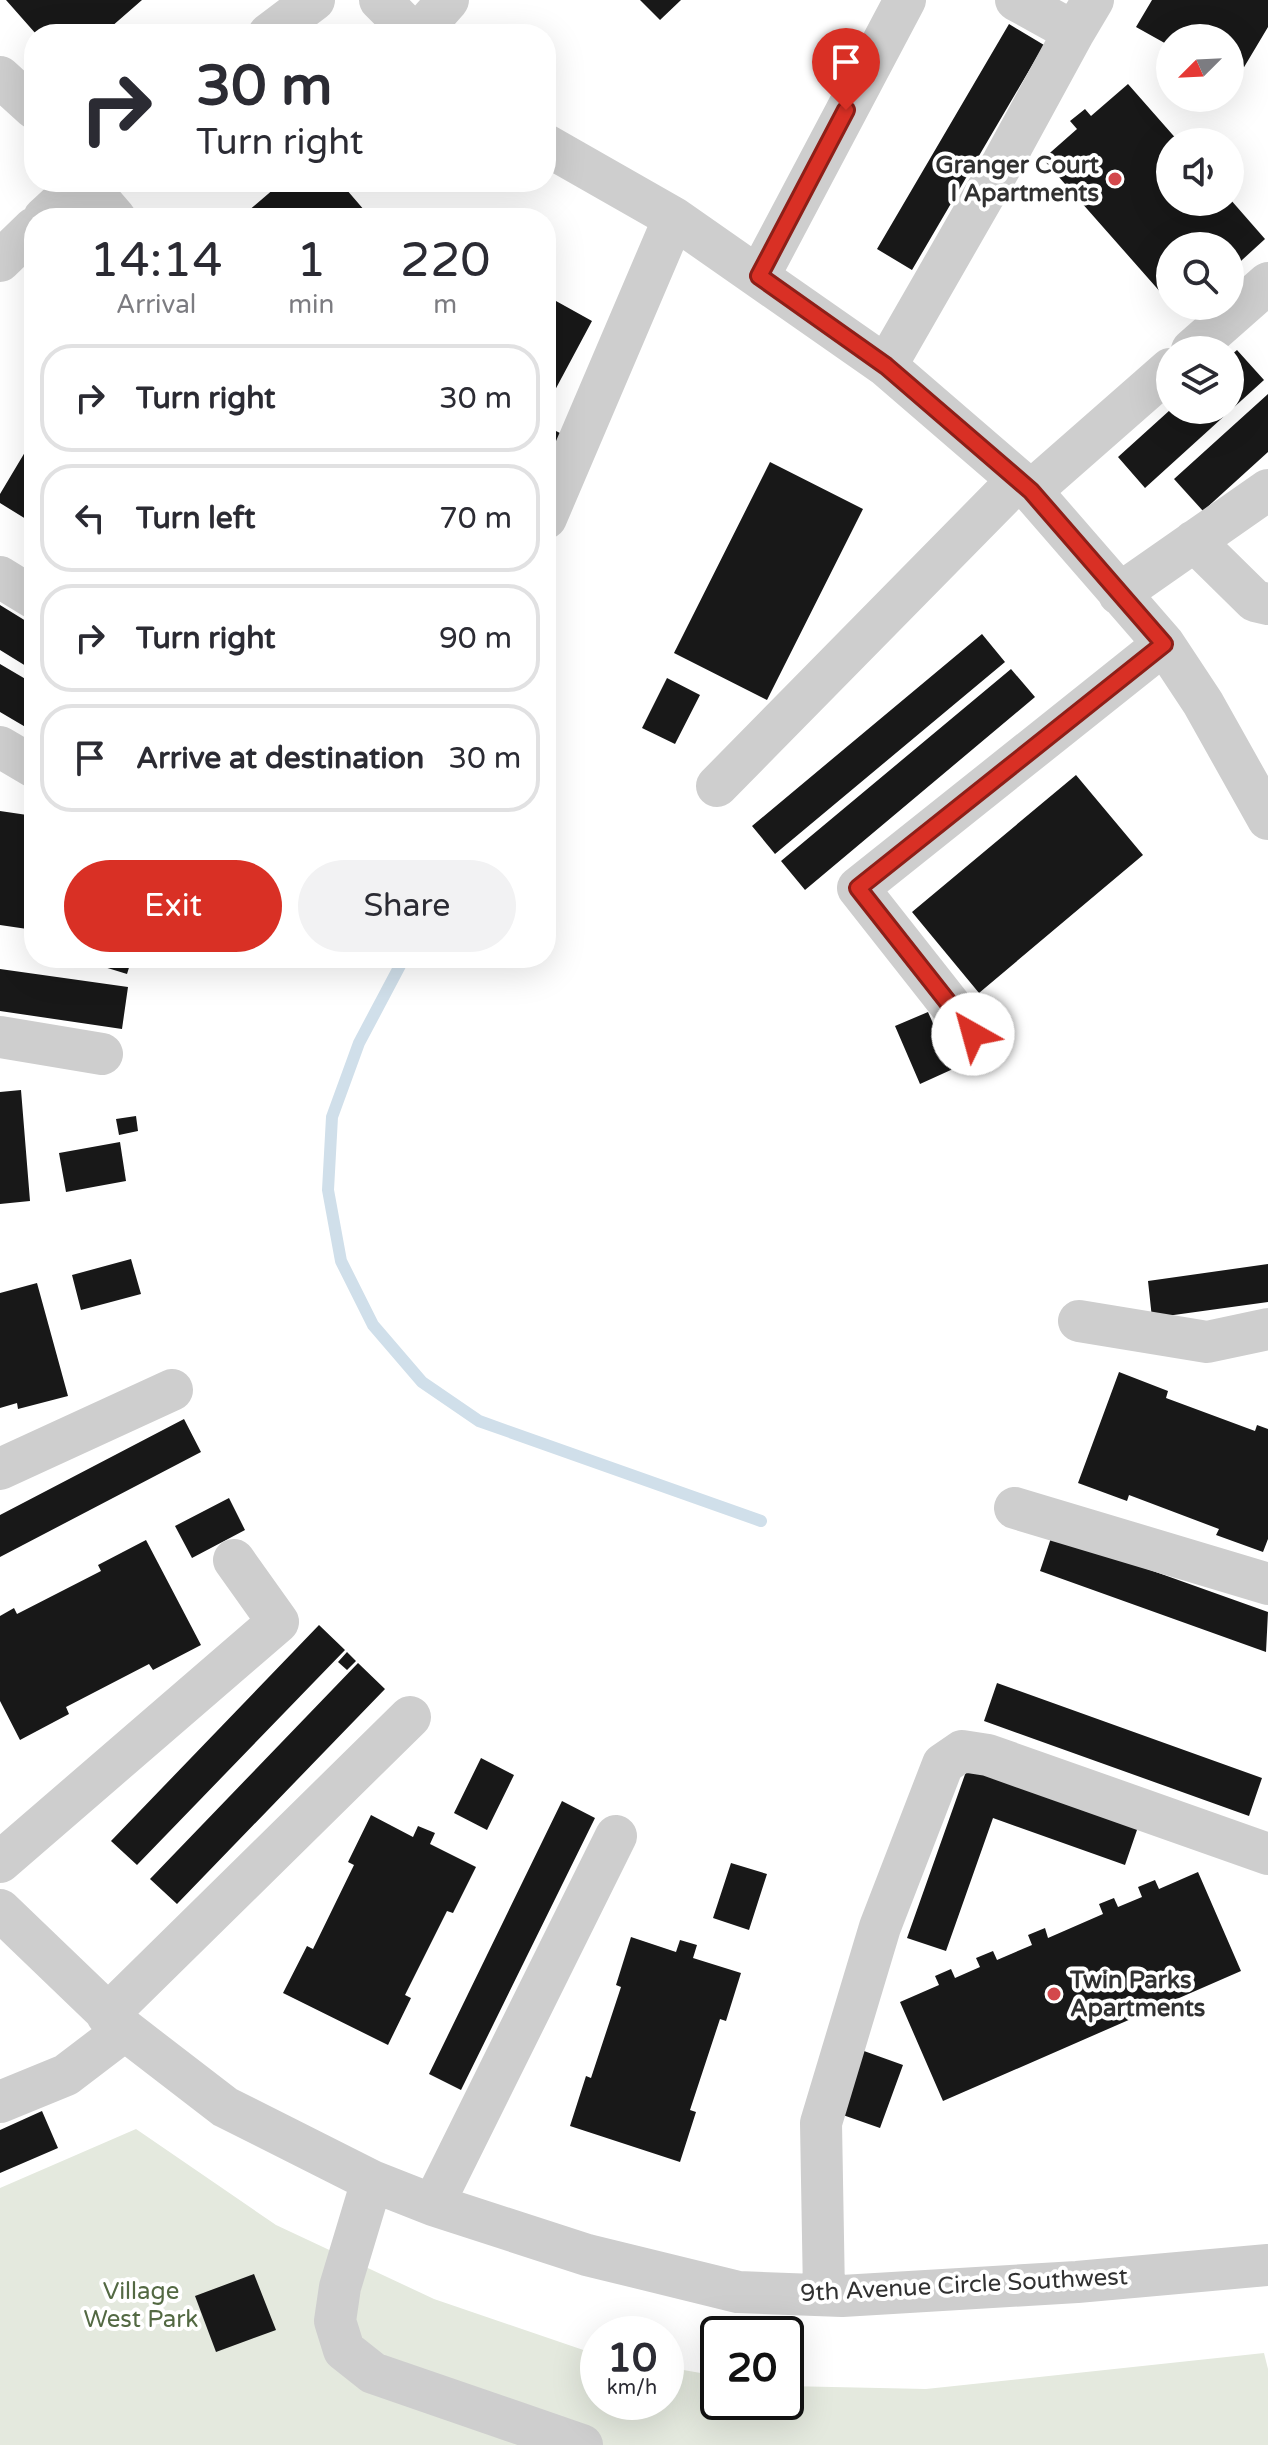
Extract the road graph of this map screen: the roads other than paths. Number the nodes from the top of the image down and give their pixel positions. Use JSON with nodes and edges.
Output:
{"nodes":[{"id":1,"x":314,"y":0,"type":"edge"},
{"id":2,"x":380,"y":0,"type":"edge"},
{"id":3,"x":448,"y":0,"type":"edge"},
{"id":4,"x":905,"y":0,"type":"edge"},
{"id":5,"x":1016,"y":0,"type":"edge"},
{"id":6,"x":1083,"y":16,"type":"edge"},
{"id":7,"x":282,"y":24,"type":"edge"},
{"id":8,"x":405,"y":24,"type":"edge"},
{"id":9,"x":425,"y":24,"type":"edge"},
{"id":10,"x":0,"y":77,"type":"edge"},
{"id":11,"x":24,"y":99,"type":"edge"},
{"id":12,"x":556,"y":151,"type":"edge"},
{"id":13,"x":72,"y":192,"type":"edge"},
{"id":14,"x":92,"y":192,"type":"edge"},
{"id":15,"x":55,"y":208,"type":"edge"},
{"id":16,"x":106,"y":208,"type":"edge"},
{"id":17,"x":674,"y":218,"type":"junction"},
{"id":18,"x":759,"y":276,"type":"junction"},
{"id":19,"x":1268,"y":283,"type":"edge"},
{"id":20,"x":1208,"y":336,"type":"edge"},
{"id":21,"x":886,"y":366,"type":"junction"},
{"id":22,"x":1156,"y":380,"type":"edge"},
{"id":23,"x":1025,"y":486,"type":"junction"},
{"id":24,"x":1268,"y":490,"type":"edge"},
{"id":25,"x":556,"y":495,"type":"edge"},
{"id":26,"x":1194,"y":541,"type":"junction"},
{"id":27,"x":0,"y":577,"type":"edge"},
{"id":28,"x":24,"y":592,"type":"edge"},
{"id":29,"x":1119,"y":594,"type":"junction"},
{"id":30,"x":1268,"y":604,"type":"edge"},
{"id":31,"x":1164,"y":644,"type":"junction"},
{"id":32,"x":0,"y":747,"type":"edge"},
{"id":33,"x":24,"y":761,"type":"edge"},
{"id":34,"x":717,"y":786,"type":"dead end"},
{"id":35,"x":1268,"y":819,"type":"edge"},
{"id":36,"x":973,"y":1034,"type":"dead end"},
{"id":37,"x":0,"y":1037,"type":"edge"},
{"id":38,"x":102,"y":1054,"type":"dead end"},
{"id":39,"x":1079,"y":1321,"type":"dead end"},
{"id":40,"x":1268,"y":1329,"type":"edge"},
{"id":41,"x":172,"y":1390,"type":"dead end"},
{"id":42,"x":0,"y":1469,"type":"edge"},
{"id":43,"x":1015,"y":1508,"type":"dead end"},
{"id":44,"x":234,"y":1560,"type":"dead end"},
{"id":45,"x":1268,"y":1584,"type":"edge"},
{"id":46,"x":410,"y":1717,"type":"dead end"},
{"id":47,"x":616,"y":1836,"type":"dead end"},
{"id":48,"x":1268,"y":1854,"type":"edge"},
{"id":49,"x":0,"y":1862,"type":"edge"},
{"id":50,"x":0,"y":1910,"type":"edge"},
{"id":51,"x":116,"y":2022,"type":"junction"},
{"id":52,"x":0,"y":2102,"type":"edge"},
{"id":53,"x":372,"y":2181,"type":"junction"},
{"id":54,"x":433,"y":2205,"type":"junction"},
{"id":55,"x":1268,"y":2265,"type":"edge"},
{"id":56,"x":824,"y":2294,"type":"junction"},
{"id":57,"x":582,"y":2445,"type":"edge"}],
"edges":[{"from":1,"to":7,"type":"street"},
{"from":2,"to":8,"type":"street"},
{"from":3,"to":9,"type":"street"},
{"from":4,"to":18,"type":"street"},
{"from":5,"to":6,"type":"street"},
{"from":6,"to":21,"type":"street"},
{"from":10,"to":11,"type":"street"},
{"from":12,"to":17,"type":"street"},
{"from":13,"to":15,"type":"street"},
{"from":14,"to":16,"type":"street"},
{"from":17,"to":18,"type":"street"},
{"from":17,"to":25,"type":"street"},
{"from":18,"to":21,"type":"street"},
{"from":19,"to":20,"type":"street"},
{"from":21,"to":23,"type":"street"},
{"from":22,"to":23,"type":"street"},
{"from":23,"to":29,"type":"street"},
{"from":23,"to":34,"type":"street"},
{"from":24,"to":26,"type":"street"},
{"from":26,"to":29,"type":"street"},
{"from":26,"to":30,"type":"street"},
{"from":27,"to":28,"type":"street"},
{"from":29,"to":31,"type":"street"},
{"from":31,"to":35,"type":"street"},
{"from":31,"to":36,"type":"street"},
{"from":32,"to":33,"type":"street"},
{"from":37,"to":38,"type":"street"},
{"from":39,"to":40,"type":"street"},
{"from":41,"to":42,"type":"street"},
{"from":43,"to":45,"type":"street"},
{"from":44,"to":49,"type":"street"},
{"from":46,"to":51,"type":"street"},
{"from":47,"to":54,"type":"street"},
{"from":48,"to":56,"type":"street"},
{"from":50,"to":51,"type":"street","name":"9th Avenue Circle Southwest"},
{"from":51,"to":52,"type":"street"},
{"from":51,"to":53,"type":"street","name":"9th Avenue Circle Southwest"},
{"from":53,"to":54,"type":"street","name":"9th Avenue Circle Southwest"},
{"from":53,"to":57,"type":"street"},
{"from":54,"to":56,"type":"street","name":"9th Avenue Circle Southwest"},
{"from":55,"to":56,"type":"street","name":"9th Avenue Circle Southwest"}]}
